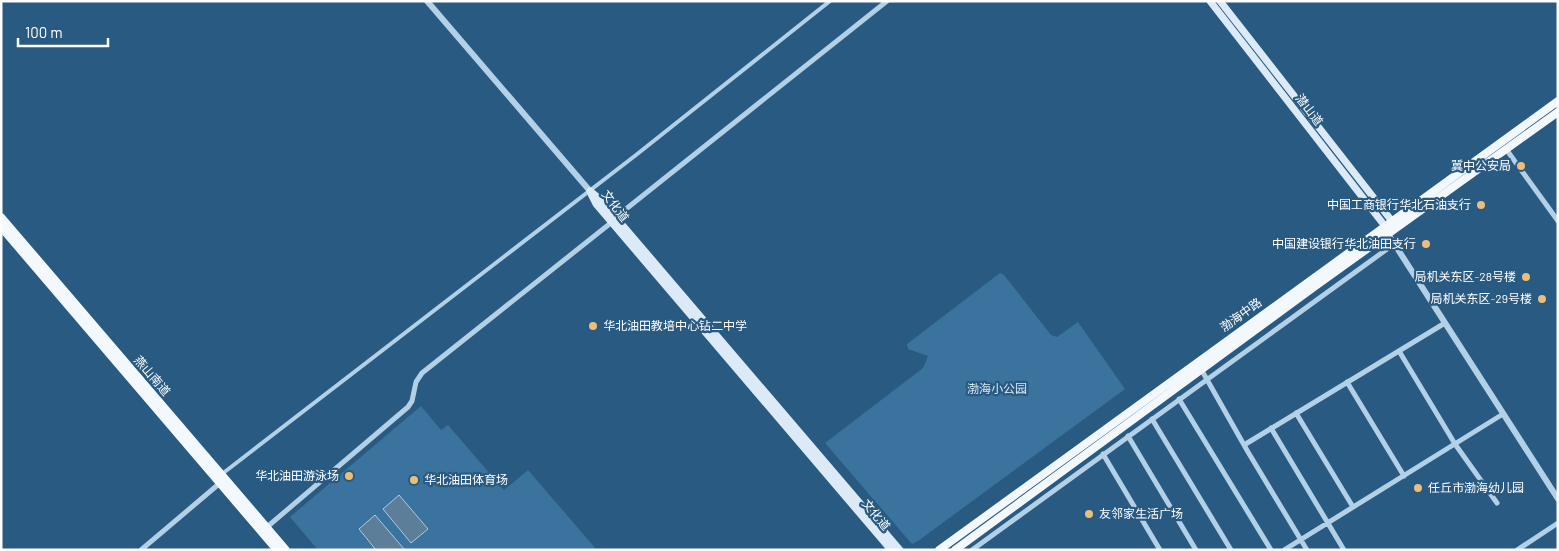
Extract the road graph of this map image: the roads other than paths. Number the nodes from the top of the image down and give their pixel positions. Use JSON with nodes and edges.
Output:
{"nodes":[{"id":1,"x":427,"y":1,"type":"edge"},
{"id":2,"x":830,"y":1,"type":"edge"},
{"id":3,"x":887,"y":1,"type":"edge"},
{"id":4,"x":1210,"y":1,"type":"edge"},
{"id":5,"x":1220,"y":1,"type":"edge"},
{"id":6,"x":1558,"y":101,"type":"edge"},
{"id":7,"x":1558,"y":112,"type":"edge"},
{"id":8,"x":1506,"y":150,"type":"junction"},
{"id":9,"x":590,"y":191,"type":"junction"},
{"id":10,"x":1,"y":217,"type":"edge"},
{"id":11,"x":614,"y":220,"type":"junction"},
{"id":12,"x":1558,"y":221,"type":"edge"},
{"id":13,"x":1388,"y":223,"type":"junction"},
{"id":14,"x":1,"y":227,"type":"edge"},
{"id":15,"x":1392,"y":231,"type":"junction"},
{"id":16,"x":1394,"y":244,"type":"junction"},
{"id":17,"x":1445,"y":323,"type":"junction"},
{"id":18,"x":1399,"y":351,"type":"junction"},
{"id":19,"x":1201,"y":370,"type":"junction"},
{"id":20,"x":1207,"y":379,"type":"junction"},
{"id":21,"x":1348,"y":382,"type":"junction"},
{"id":22,"x":1179,"y":400,"type":"junction"},
{"id":23,"x":1296,"y":413,"type":"junction"},
{"id":24,"x":1503,"y":414,"type":"junction"},
{"id":25,"x":1152,"y":419,"type":"junction"},
{"id":26,"x":1271,"y":428,"type":"junction"},
{"id":27,"x":1128,"y":436,"type":"junction"},
{"id":28,"x":1455,"y":444,"type":"junction"},
{"id":29,"x":1244,"y":445,"type":"junction"},
{"id":30,"x":1103,"y":454,"type":"junction"},
{"id":31,"x":1404,"y":476,"type":"junction"},
{"id":32,"x":221,"y":479,"type":"junction"},
{"id":33,"x":1558,"y":499,"type":"edge"},
{"id":34,"x":1498,"y":503,"type":"dead end"},
{"id":35,"x":1353,"y":507,"type":"junction"},
{"id":36,"x":1328,"y":523,"type":"junction"},
{"id":37,"x":1558,"y":523,"type":"edge"},
{"id":38,"x":267,"y":527,"type":"junction"},
{"id":39,"x":1301,"y":539,"type":"junction"},
{"id":40,"x":141,"y":550,"type":"edge"},
{"id":41,"x":277,"y":550,"type":"edge"},
{"id":42,"x":286,"y":550,"type":"edge"},
{"id":43,"x":891,"y":550,"type":"edge"},
{"id":44,"x":900,"y":550,"type":"edge"},
{"id":45,"x":939,"y":550,"type":"edge"},
{"id":46,"x":954,"y":550,"type":"edge"},
{"id":47,"x":972,"y":550,"type":"edge"},
{"id":48,"x":1160,"y":550,"type":"edge"},
{"id":49,"x":1196,"y":550,"type":"edge"},
{"id":50,"x":1231,"y":550,"type":"edge"},
{"id":51,"x":1271,"y":550,"type":"edge"},
{"id":52,"x":1284,"y":550,"type":"edge"},
{"id":53,"x":1307,"y":550,"type":"edge"},
{"id":54,"x":1344,"y":550,"type":"edge"},
{"id":55,"x":1517,"y":550,"type":"edge"}],
"edges":[{"from":1,"to":9,"type":"street"},
{"from":2,"to":9,"type":"street"},
{"from":3,"to":11,"type":"street"},
{"from":4,"to":13,"type":"main road","name":"潜山道"},
{"from":5,"to":13,"type":"main road","name":"潜山道"},
{"from":6,"to":13,"type":"main road","name":"渤海中路"},
{"from":7,"to":8,"type":"main road","name":"渤海中路"},
{"from":8,"to":12,"type":"street"},
{"from":8,"to":15,"type":"main road","name":"渤海中路"},
{"from":9,"to":11,"type":"main road","name":"文化道"},
{"from":9,"to":32,"type":"street"},
{"from":10,"to":32,"type":"main road","name":"燕山南道"},
{"from":11,"to":38,"type":"street"},
{"from":11,"to":43,"type":"main road","name":"文化道"},
{"from":11,"to":44,"type":"main road","name":"文化道"},
{"from":13,"to":15,"type":"main road","name":"潜山道"},
{"from":13,"to":45,"type":"main road","name":"渤海中路"},
{"from":14,"to":32,"type":"main road","name":"燕山南道"},
{"from":15,"to":16,"type":"street"},
{"from":15,"to":19,"type":"main road","name":"渤海中路"},
{"from":16,"to":17,"type":"street"},
{"from":16,"to":20,"type":"street"},
{"from":17,"to":18,"type":"street"},
{"from":17,"to":24,"type":"street"},
{"from":18,"to":21,"type":"street"},
{"from":18,"to":28,"type":"street"},
{"from":19,"to":20,"type":"street"},
{"from":19,"to":46,"type":"main road","name":"渤海中路"},
{"from":20,"to":22,"type":"street"},
{"from":20,"to":29,"type":"street"},
{"from":21,"to":23,"type":"street"},
{"from":21,"to":31,"type":"street"},
{"from":22,"to":25,"type":"street"},
{"from":22,"to":51,"type":"street"},
{"from":23,"to":26,"type":"street"},
{"from":23,"to":35,"type":"street"},
{"from":24,"to":28,"type":"street"},
{"from":24,"to":33,"type":"street"},
{"from":25,"to":27,"type":"street"},
{"from":25,"to":50,"type":"street"},
{"from":26,"to":29,"type":"street"},
{"from":26,"to":36,"type":"street"},
{"from":27,"to":30,"type":"street"},
{"from":27,"to":49,"type":"street"},
{"from":28,"to":31,"type":"street"},
{"from":28,"to":34,"type":"street"},
{"from":29,"to":39,"type":"street"},
{"from":30,"to":47,"type":"street"},
{"from":30,"to":48,"type":"street"},
{"from":31,"to":35,"type":"street"},
{"from":32,"to":38,"type":"main road","name":"燕山南道"},
{"from":32,"to":40,"type":"street"},
{"from":32,"to":41,"type":"main road","name":"燕山南道"},
{"from":35,"to":36,"type":"street"},
{"from":36,"to":39,"type":"street"},
{"from":36,"to":54,"type":"street"},
{"from":37,"to":55,"type":"street"},
{"from":38,"to":42,"type":"main road","name":"燕山南道"},
{"from":39,"to":52,"type":"street"},
{"from":39,"to":53,"type":"street"}]}
